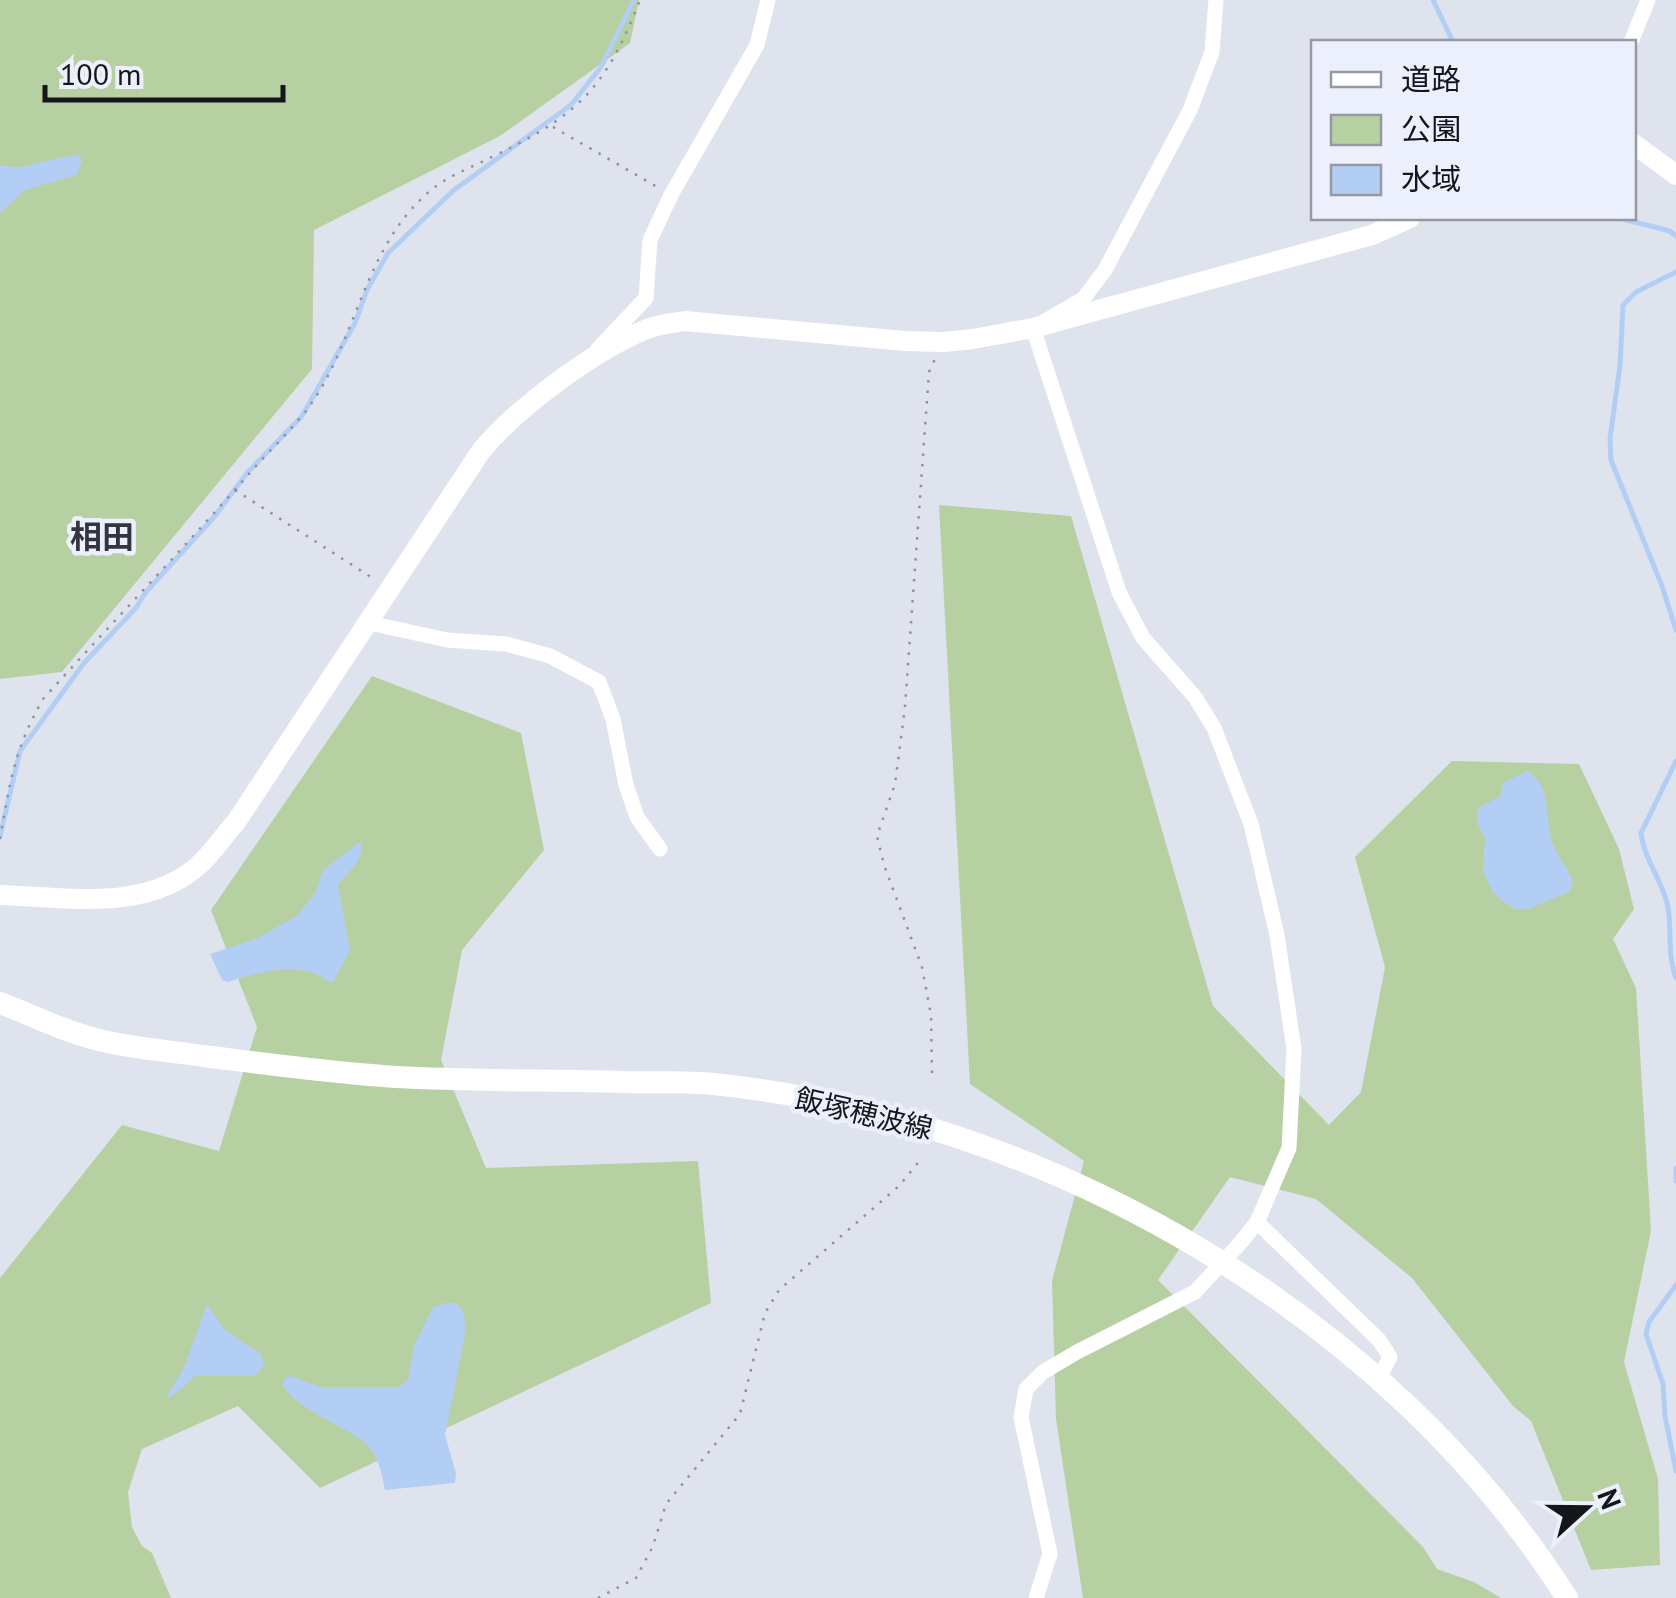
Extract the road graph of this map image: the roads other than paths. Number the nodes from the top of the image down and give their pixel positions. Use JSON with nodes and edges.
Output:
{"nodes":[{"id":1,"x":768,"y":0,"type":"edge"},
{"id":2,"x":1216,"y":0,"type":"edge"},
{"id":3,"x":1648,"y":0,"type":"edge"},
{"id":4,"x":1632,"y":40,"type":"edge"},
{"id":5,"x":1636,"y":145,"type":"edge"},
{"id":6,"x":1676,"y":174,"type":"edge"},
{"id":7,"x":1406,"y":220,"type":"edge"},
{"id":8,"x":1033,"y":328,"type":"junction"},
{"id":9,"x":581,"y":368,"type":"junction"},
{"id":10,"x":365,"y":622,"type":"junction"},
{"id":11,"x":660,"y":849,"type":"dead end"},
{"id":12,"x":0,"y":896,"type":"edge"},
{"id":13,"x":0,"y":1003,"type":"edge"},
{"id":14,"x":1257,"y":1222,"type":"junction"},
{"id":15,"x":1379,"y":1378,"type":"junction"},
{"id":16,"x":1036,"y":1598,"type":"edge"},
{"id":17,"x":1567,"y":1598,"type":"edge"}],
"edges":[{"from":1,"to":9,"type":"street"},
{"from":2,"to":8,"type":"street"},
{"from":3,"to":4,"type":"street"},
{"from":5,"to":6,"type":"street"},
{"from":7,"to":8,"type":"street"},
{"from":8,"to":9,"type":"street"},
{"from":8,"to":14,"type":"street"},
{"from":9,"to":10,"type":"street"},
{"from":10,"to":11,"type":"street"},
{"from":10,"to":12,"type":"street"},
{"from":13,"to":15,"type":"main road","name":"飯塚穂波線"},
{"from":14,"to":15,"type":"street"},
{"from":14,"to":16,"type":"street"},
{"from":15,"to":17,"type":"main road","name":"飯塚穂波線"}]}
